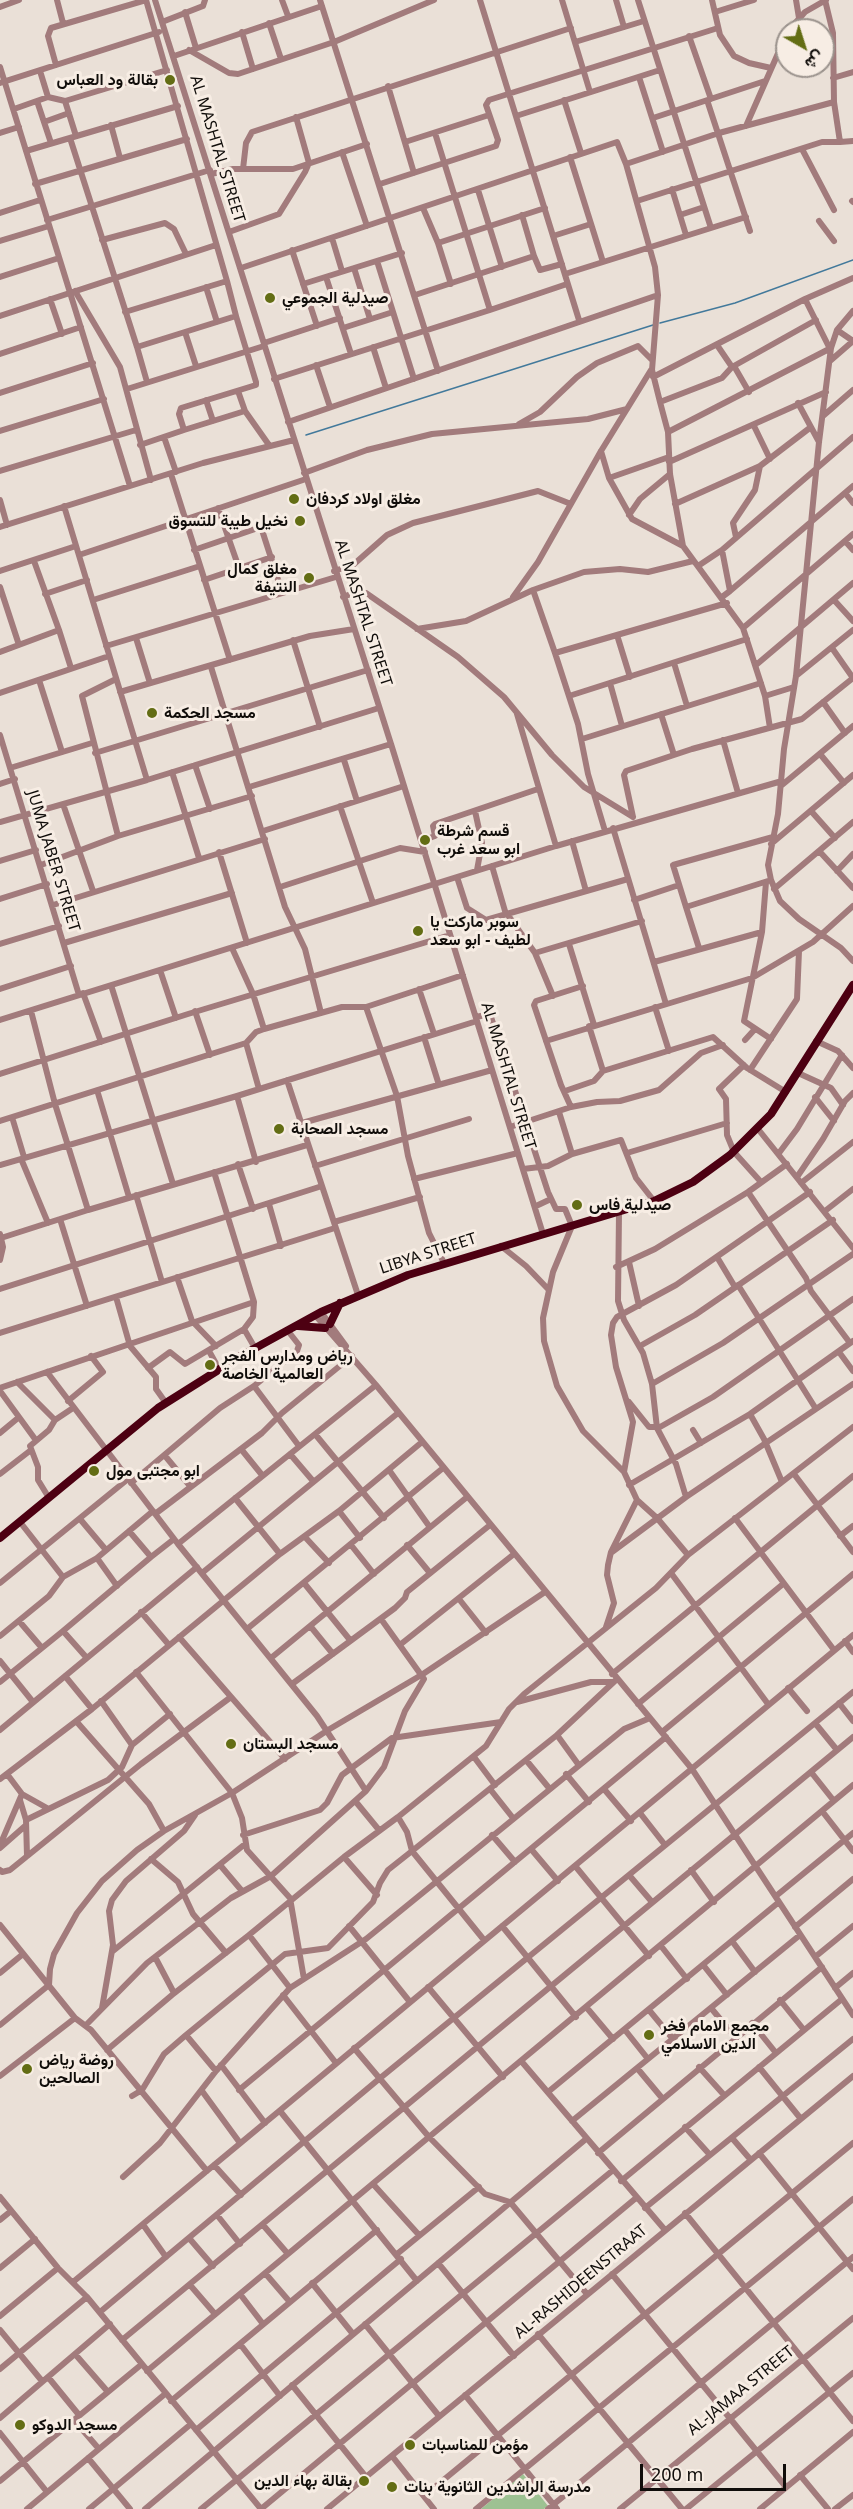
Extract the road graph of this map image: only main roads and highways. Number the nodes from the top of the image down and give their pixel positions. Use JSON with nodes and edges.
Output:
{"nodes":[{"id":1,"x":853,"y":978,"type":"edge"},
{"id":2,"x":852,"y":987,"type":"edge"},
{"id":3,"x":843,"y":999,"type":"junction"},
{"id":4,"x":340,"y":1303,"type":"junction"},
{"id":5,"x":297,"y":1326,"type":"junction"},
{"id":6,"x":0,"y":1538,"type":"edge"}],
"edges":[{"from":1,"to":3,"type":"highway","name":"LIBYA STREET"},
{"from":2,"to":3,"type":"highway","name":"LIBYA STREET"},
{"from":3,"to":4,"type":"highway","name":"LIBYA STREET"},
{"from":4,"to":5,"type":"highway","name":"LIBYA STREET"},
{"from":4,"to":5,"type":"highway"},
{"from":5,"to":6,"type":"highway","name":"LIBYA STREET"}]}
